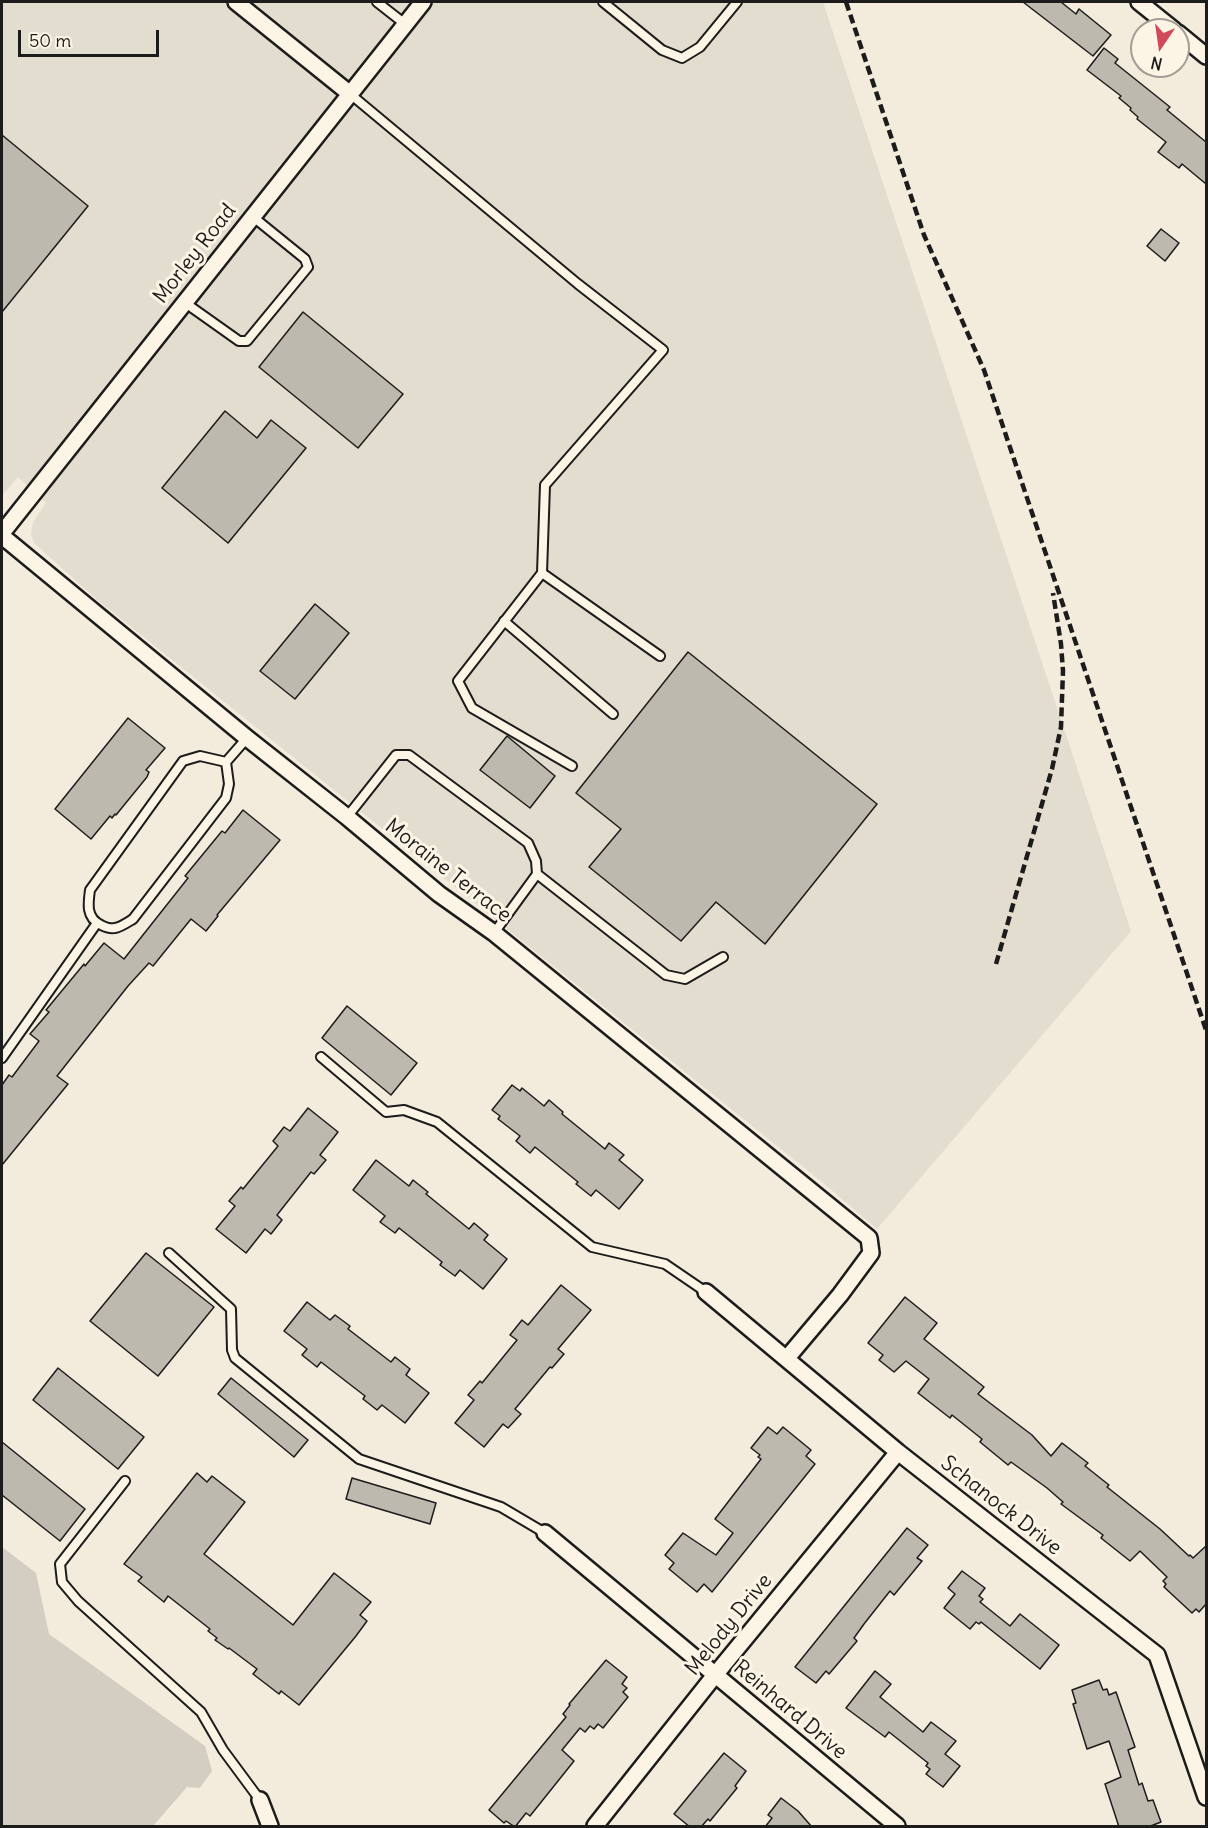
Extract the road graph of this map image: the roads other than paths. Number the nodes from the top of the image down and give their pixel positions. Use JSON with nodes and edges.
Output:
{"nodes":[{"id":1,"x":236,"y":2,"type":"edge"},
{"id":2,"x":378,"y":2,"type":"edge"},
{"id":3,"x":423,"y":2,"type":"edge"},
{"id":4,"x":603,"y":2,"type":"edge"},
{"id":5,"x":737,"y":2,"type":"edge"},
{"id":6,"x":1139,"y":2,"type":"edge"},
{"id":7,"x":1159,"y":18,"type":"edge"},
{"id":8,"x":405,"y":24,"type":"junction"},
{"id":9,"x":1190,"y":43,"type":"edge"},
{"id":10,"x":1206,"y":56,"type":"edge"},
{"id":11,"x":350,"y":93,"type":"junction"},
{"id":12,"x":252,"y":216,"type":"junction"},
{"id":13,"x":184,"y":302,"type":"junction"},
{"id":14,"x":2,"y":534,"type":"edge"},
{"id":15,"x":542,"y":573,"type":"junction"},
{"id":16,"x":504,"y":621,"type":"junction"},
{"id":17,"x":660,"y":656,"type":"dead end"},
{"id":18,"x":613,"y":714,"type":"dead end"},
{"id":19,"x":247,"y":738,"type":"junction"},
{"id":20,"x":226,"y":762,"type":"junction"},
{"id":21,"x":572,"y":766,"type":"dead end"},
{"id":22,"x":347,"y":817,"type":"junction"},
{"id":23,"x":537,"y":874,"type":"junction"},
{"id":24,"x":97,"y":923,"type":"junction"},
{"id":25,"x":494,"y":933,"type":"junction"},
{"id":26,"x":723,"y":957,"type":"dead end"},
{"id":27,"x":321,"y":1057,"type":"dead end"},
{"id":28,"x":2,"y":1058,"type":"edge"},
{"id":29,"x":169,"y":1253,"type":"dead end"},
{"id":30,"x":706,"y":1292,"type":"joint"},
{"id":31,"x":787,"y":1358,"type":"junction"},
{"id":32,"x":898,"y":1452,"type":"junction"},
{"id":33,"x":125,"y":1481,"type":"dead end"},
{"id":34,"x":545,"y":1533,"type":"joint"},
{"id":35,"x":715,"y":1675,"type":"junction"},
{"id":36,"x":1206,"y":1797,"type":"edge"},
{"id":37,"x":260,"y":1800,"type":"joint"},
{"id":38,"x":270,"y":1827,"type":"edge"},
{"id":39,"x":595,"y":1827,"type":"edge"},
{"id":40,"x":897,"y":1827,"type":"edge"}],
"edges":[{"from":1,"to":11,"type":"street"},
{"from":2,"to":8,"type":"lane"},
{"from":3,"to":8,"type":"street","name":"Morley Road"},
{"from":4,"to":5,"type":"lane"},
{"from":6,"to":7,"type":"street"},
{"from":8,"to":11,"type":"street","name":"Morley Road"},
{"from":9,"to":10,"type":"street"},
{"from":11,"to":12,"type":"street","name":"Morley Road"},
{"from":11,"to":15,"type":"lane"},
{"from":12,"to":13,"type":"street","name":"Morley Road"},
{"from":12,"to":13,"type":"lane"},
{"from":13,"to":14,"type":"street","name":"Morley Road"},
{"from":14,"to":19,"type":"street","name":"Moraine Terrace"},
{"from":15,"to":16,"type":"lane"},
{"from":15,"to":17,"type":"lane"},
{"from":16,"to":18,"type":"lane"},
{"from":16,"to":21,"type":"lane"},
{"from":19,"to":20,"type":"lane"},
{"from":19,"to":22,"type":"street","name":"Moraine Terrace"},
{"from":20,"to":24,"type":"lane"},
{"from":20,"to":24,"type":"lane"},
{"from":22,"to":23,"type":"lane"},
{"from":22,"to":25,"type":"street","name":"Moraine Terrace"},
{"from":23,"to":25,"type":"lane"},
{"from":23,"to":26,"type":"lane"},
{"from":24,"to":28,"type":"lane"},
{"from":25,"to":31,"type":"street","name":"Moraine Terrace"},
{"from":27,"to":30,"type":"lane"},
{"from":29,"to":34,"type":"lane"},
{"from":30,"to":31,"type":"street","name":"Schanock Drive"},
{"from":31,"to":32,"type":"street","name":"Schanock Drive"},
{"from":32,"to":35,"type":"street","name":"Melody Drive"},
{"from":32,"to":36,"type":"street","name":"Schanock Drive"},
{"from":33,"to":37,"type":"lane"},
{"from":34,"to":35,"type":"street","name":"Reinhard Drive"},
{"from":35,"to":39,"type":"street","name":"Melody Drive"},
{"from":35,"to":40,"type":"street","name":"Reinhard Drive"},
{"from":37,"to":38,"type":"street"}]}
